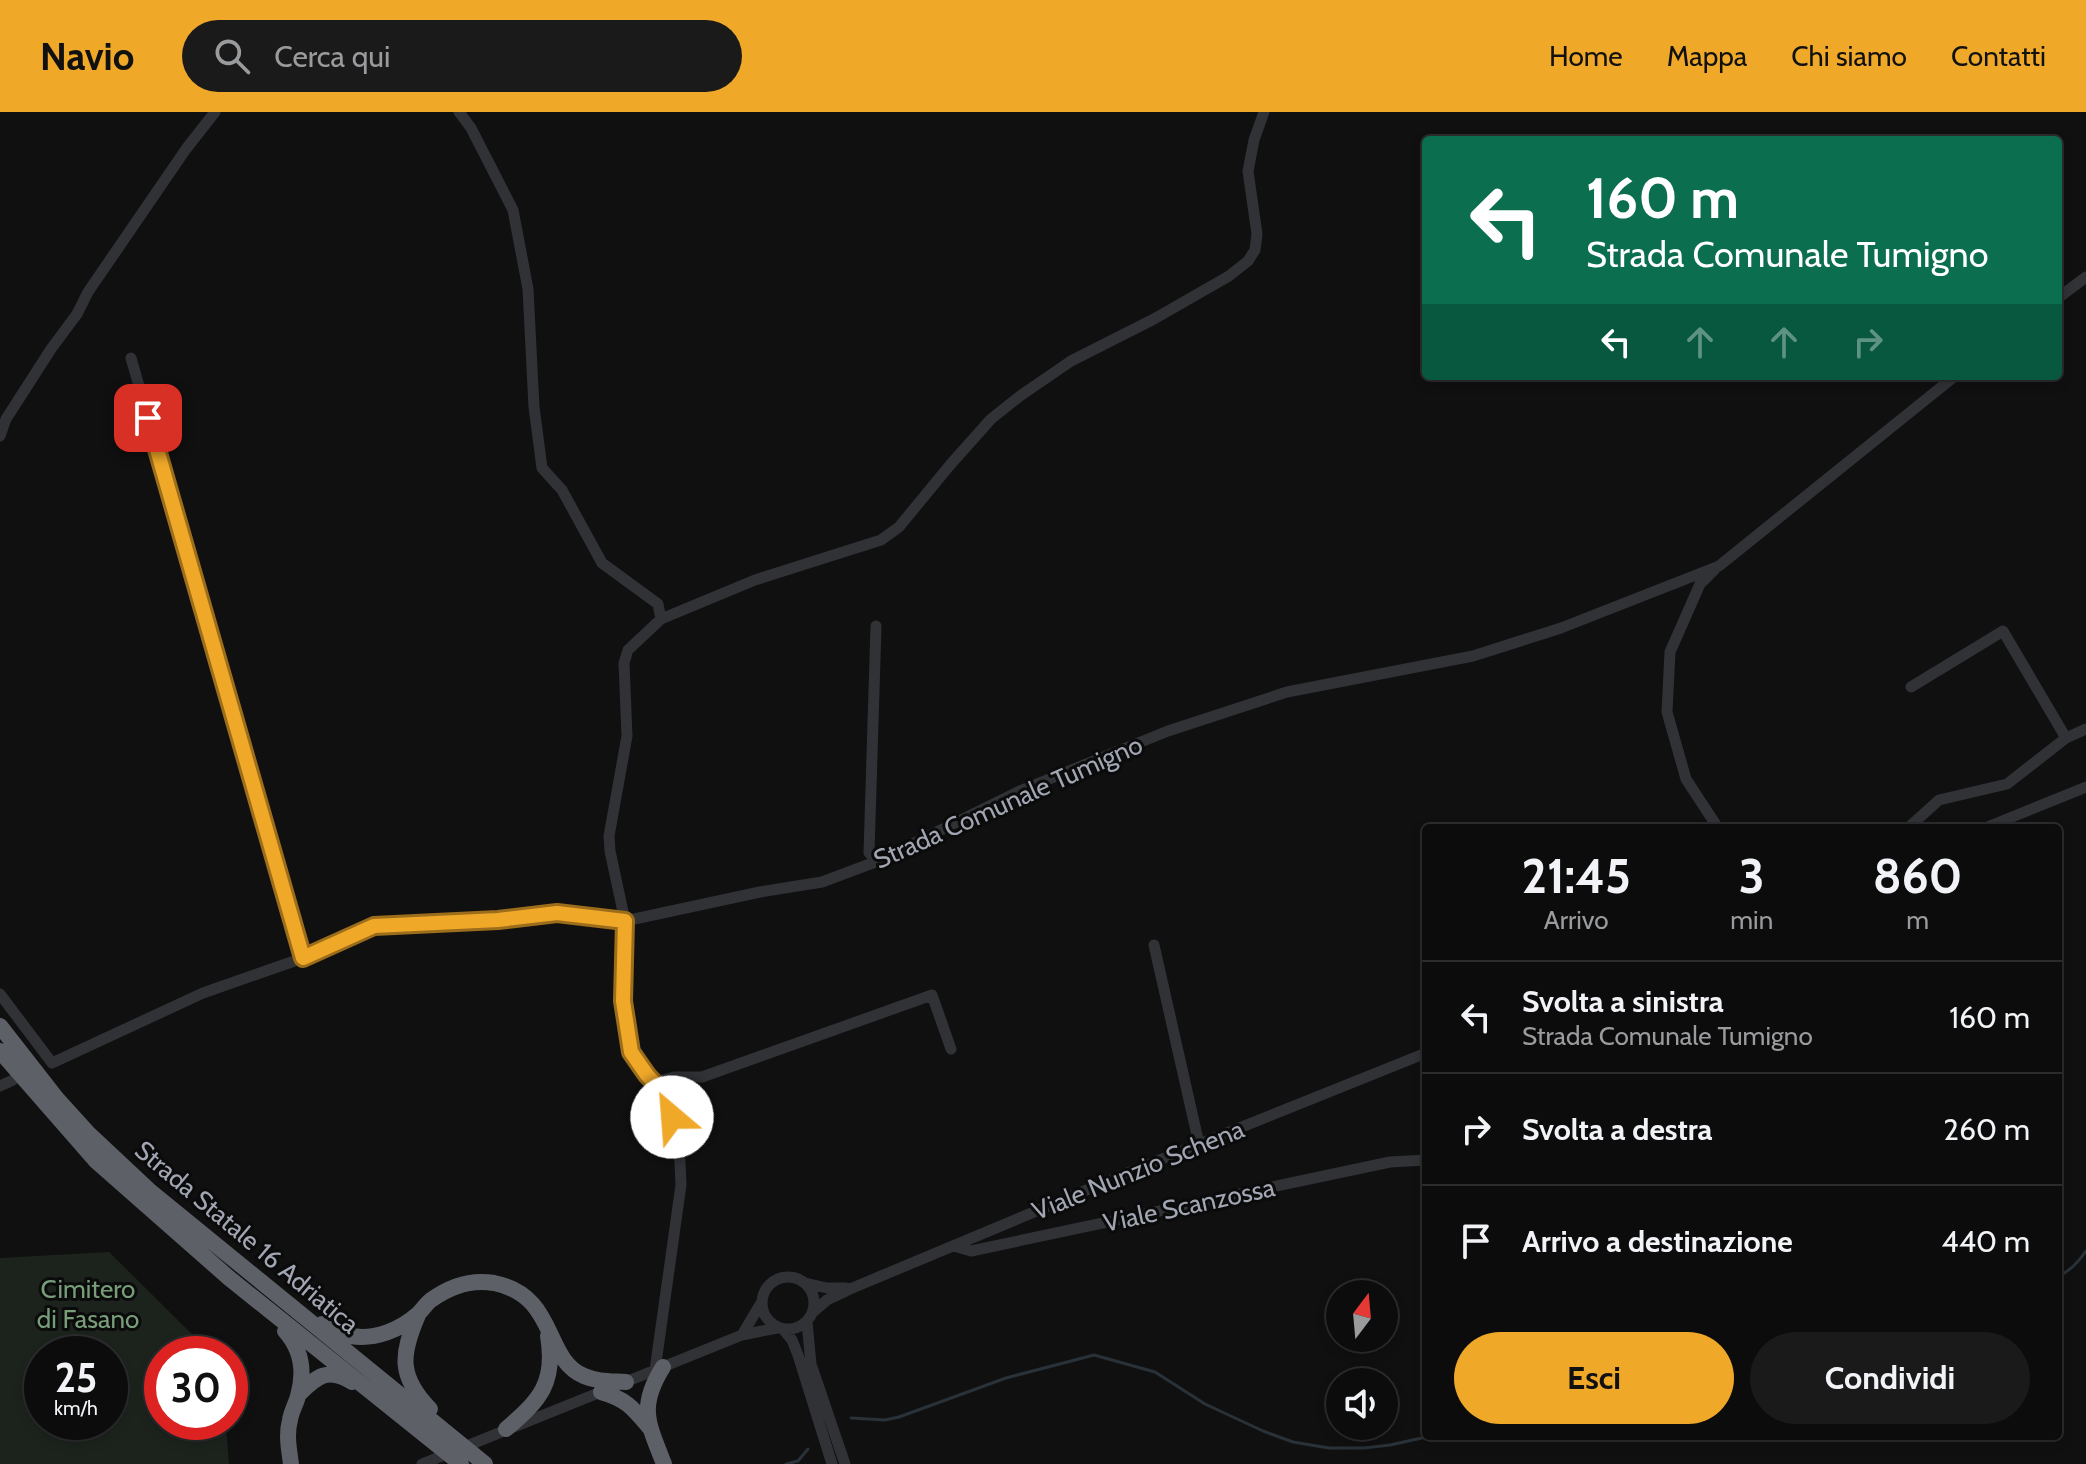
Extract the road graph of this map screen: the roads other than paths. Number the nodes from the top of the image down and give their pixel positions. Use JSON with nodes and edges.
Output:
{"nodes":[{"id":1,"x":215,"y":112,"type":"edge"},
{"id":2,"x":459,"y":112,"type":"edge"},
{"id":3,"x":1264,"y":112,"type":"edge"},
{"id":4,"x":2086,"y":277,"type":"edge"},
{"id":5,"x":2062,"y":295,"type":"edge"},
{"id":6,"x":131,"y":358,"type":"dead end"},
{"id":7,"x":1950,"y":380,"type":"edge"},
{"id":8,"x":0,"y":436,"type":"edge"},
{"id":9,"x":1719,"y":566,"type":"junction"},
{"id":10,"x":661,"y":619,"type":"junction"},
{"id":11,"x":876,"y":626,"type":"dead end"},
{"id":12,"x":1911,"y":687,"type":"dead end"},
{"id":13,"x":2086,"y":729,"type":"edge"},
{"id":14,"x":2066,"y":738,"type":"junction"},
{"id":15,"x":2086,"y":787,"type":"edge"},
{"id":16,"x":1715,"y":824,"type":"edge"},
{"id":17,"x":1912,"y":824,"type":"edge"},
{"id":18,"x":1995,"y":824,"type":"edge"},
{"id":19,"x":878,"y":861,"type":"junction"},
{"id":20,"x":625,"y":921,"type":"junction"},
{"id":21,"x":1154,"y":945,"type":"dead end"},
{"id":22,"x":303,"y":958,"type":"junction"},
{"id":23,"x":0,"y":994,"type":"edge"},
{"id":24,"x":0,"y":1026,"type":"edge"},
{"id":25,"x":951,"y":1049,"type":"dead end"},
{"id":26,"x":0,"y":1051,"type":"edge"},
{"id":27,"x":1422,"y":1055,"type":"edge"},
{"id":28,"x":13,"y":1080,"type":"dead end"},
{"id":29,"x":654,"y":1082,"type":"junction"},
{"id":30,"x":0,"y":1086,"type":"edge"},
{"id":31,"x":1199,"y":1144,"type":"junction"},
{"id":32,"x":1422,"y":1160,"type":"edge"},
{"id":33,"x":953,"y":1246,"type":"junction"},
{"id":34,"x":255,"y":1277,"type":"junction"},
{"id":35,"x":229,"y":1278,"type":"junction"},
{"id":36,"x":805,"y":1283,"type":"junction"},
{"id":37,"x":850,"y":1289,"type":"junction"},
{"id":38,"x":761,"y":1303,"type":"junction"},
{"id":39,"x":419,"y":1313,"type":"junction"},
{"id":40,"x":810,"y":1317,"type":"junction"},
{"id":41,"x":546,"y":1323,"type":"junction"},
{"id":42,"x":780,"y":1328,"type":"junction"},
{"id":43,"x":742,"y":1335,"type":"junction"},
{"id":44,"x":659,"y":1369,"type":"junction"},
{"id":45,"x":626,"y":1382,"type":"junction"},
{"id":46,"x":601,"y":1392,"type":"junction"},
{"id":47,"x":299,"y":1394,"type":"junction"},
{"id":48,"x":389,"y":1405,"type":"junction"},
{"id":49,"x":433,"y":1427,"type":"junction"},
{"id":50,"x":649,"y":1427,"type":"junction"},
{"id":51,"x":506,"y":1429,"type":"junction"},
{"id":52,"x":484,"y":1463,"type":"edge"},
{"id":53,"x":291,"y":1464,"type":"edge"},
{"id":54,"x":422,"y":1464,"type":"edge"},
{"id":55,"x":461,"y":1464,"type":"edge"},
{"id":56,"x":664,"y":1464,"type":"edge"},
{"id":57,"x":832,"y":1464,"type":"edge"},
{"id":58,"x":845,"y":1464,"type":"edge"}],
"edges":[{"from":1,"to":8,"type":"street"},
{"from":2,"to":10,"type":"street"},
{"from":3,"to":10,"type":"street"},
{"from":4,"to":5,"type":"street"},
{"from":6,"to":22,"type":"street"},
{"from":7,"to":9,"type":"street","name":"Strada Comunale Tumigno"},
{"from":9,"to":16,"type":"street"},
{"from":9,"to":19,"type":"street","name":"Strada Comunale Tumigno"},
{"from":10,"to":20,"type":"street"},
{"from":11,"to":19,"type":"street"},
{"from":12,"to":14,"type":"street"},
{"from":13,"to":14,"type":"street"},
{"from":14,"to":17,"type":"street"},
{"from":15,"to":18,"type":"street"},
{"from":19,"to":20,"type":"street","name":"Strada Comunale Tumigno"},
{"from":20,"to":22,"type":"street","name":"Strada Comunale Tumigno"},
{"from":20,"to":29,"type":"street"},
{"from":21,"to":31,"type":"street"},
{"from":22,"to":23,"type":"street","name":"Strada Comunale Tumigno"},
{"from":24,"to":34,"type":"highway","name":"Strada Statale 16 Adriatica"},
{"from":25,"to":29,"type":"street"},
{"from":26,"to":35,"type":"highway","name":"Strada Statale 16 Adriatica"},
{"from":27,"to":31,"type":"street","name":"Viale Nunzio Schena"},
{"from":28,"to":30,"type":"street"},
{"from":29,"to":44,"type":"street"},
{"from":31,"to":33,"type":"street","name":"Viale Nunzio Schena"},
{"from":32,"to":33,"type":"street","name":"Viale Scanzossa"},
{"from":33,"to":37,"type":"street","name":"Viale Nunzio Schena"},
{"from":34,"to":39,"type":"highway"},
{"from":34,"to":49,"type":"highway","name":"Strada Statale 16 Adriatica"},
{"from":35,"to":47,"type":"highway"},
{"from":35,"to":48,"type":"highway","name":"Strada Statale 16 Adriatica"},
{"from":36,"to":37,"type":"street","name":"Viale Nunzio Schena"},
{"from":36,"to":38,"type":"street"},
{"from":36,"to":40,"type":"street"},
{"from":37,"to":40,"type":"street","name":"Viale Nunzio Schena"},
{"from":38,"to":42,"type":"street"},
{"from":38,"to":43,"type":"street"},
{"from":39,"to":41,"type":"highway"},
{"from":39,"to":49,"type":"highway"},
{"from":40,"to":42,"type":"street"},
{"from":40,"to":58,"type":"street"},
{"from":41,"to":45,"type":"highway"},
{"from":41,"to":51,"type":"highway"},
{"from":42,"to":43,"type":"street"},
{"from":42,"to":57,"type":"street"},
{"from":43,"to":44,"type":"street"},
{"from":44,"to":45,"type":"street"},
{"from":44,"to":50,"type":"highway"},
{"from":45,"to":46,"type":"street"},
{"from":46,"to":50,"type":"highway"},
{"from":46,"to":51,"type":"street"},
{"from":47,"to":48,"type":"highway"},
{"from":47,"to":53,"type":"highway"},
{"from":48,"to":49,"type":"highway","name":"Strada Statale 16 Adriatica"},
{"from":49,"to":52,"type":"highway","name":"Strada Statale 16 Adriatica"},
{"from":49,"to":55,"type":"highway","name":"Strada Statale 16 Adriatica"},
{"from":50,"to":56,"type":"highway"},
{"from":51,"to":54,"type":"street"}]}
